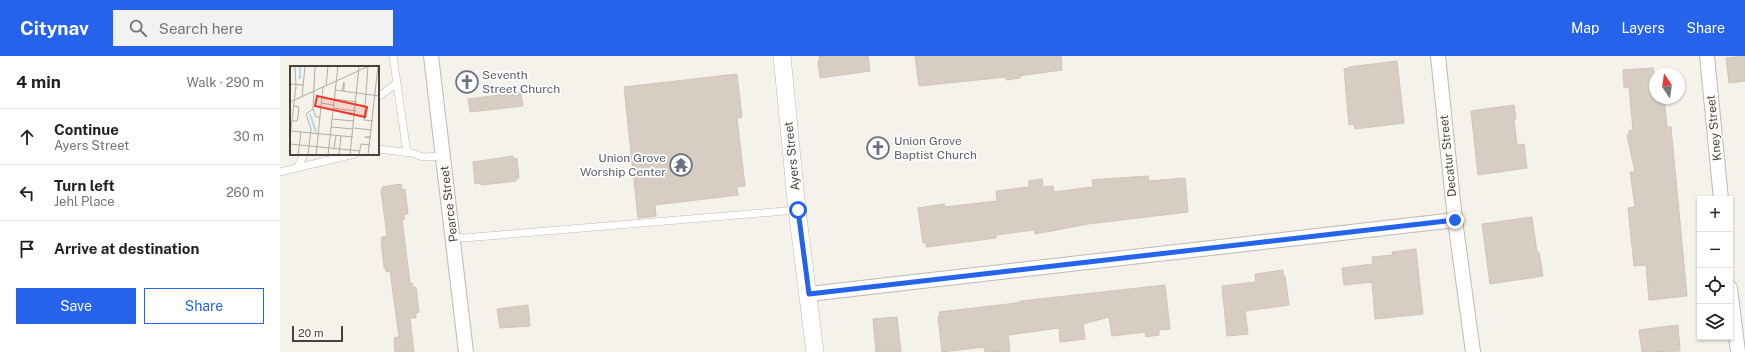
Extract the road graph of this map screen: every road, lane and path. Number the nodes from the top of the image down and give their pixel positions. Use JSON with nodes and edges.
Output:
{"nodes":[{"id":1,"x":393,"y":56,"type":"edge"},
{"id":2,"x":431,"y":56,"type":"edge"},
{"id":3,"x":782,"y":56,"type":"edge"},
{"id":4,"x":1438,"y":56,"type":"edge"},
{"id":5,"x":1707,"y":56,"type":"edge"},
{"id":6,"x":397,"y":83,"type":"junction"},
{"id":7,"x":379,"y":96,"type":"edge"},
{"id":8,"x":379,"y":149,"type":"edge"},
{"id":9,"x":407,"y":153,"type":"junction"},
{"id":10,"x":304,"y":155,"type":"edge"},
{"id":11,"x":350,"y":155,"type":"edge"},
{"id":12,"x":443,"y":156,"type":"junction"},
{"id":13,"x":297,"y":168,"type":"junction"},
{"id":14,"x":280,"y":172,"type":"edge"},
{"id":15,"x":1721,"y":196,"type":"edge"},
{"id":16,"x":798,"y":210,"type":"junction"},
{"id":17,"x":1455,"y":220,"type":"junction"},
{"id":18,"x":453,"y":237,"type":"junction"},
{"id":19,"x":809,"y":294,"type":"junction"},
{"id":20,"x":1732,"y":304,"type":"edge"},
{"id":21,"x":466,"y":352,"type":"edge"},
{"id":22,"x":815,"y":352,"type":"edge"},
{"id":23,"x":1473,"y":352,"type":"edge"},
{"id":24,"x":1738,"y":352,"type":"edge"}],
"edges":[{"from":1,"to":6,"type":"lane"},
{"from":2,"to":12,"type":"street","name":"Pearce Street"},
{"from":3,"to":16,"type":"street","name":"Ayers Street"},
{"from":4,"to":17,"type":"street","name":"Decatur Street"},
{"from":5,"to":15,"type":"street","name":"Kney Street"},
{"from":6,"to":7,"type":"lane"},
{"from":6,"to":9,"type":"lane"},
{"from":8,"to":9,"type":"lane"},
{"from":9,"to":12,"type":"lane"},
{"from":10,"to":13,"type":"lane"},
{"from":11,"to":13,"type":"lane"},
{"from":12,"to":18,"type":"street","name":"Pearce Street"},
{"from":13,"to":14,"type":"lane"},
{"from":16,"to":18,"type":"lane"},
{"from":16,"to":19,"type":"street","name":"Ayers Street"},
{"from":17,"to":19,"type":"street"},
{"from":17,"to":23,"type":"street","name":"Decatur Street"},
{"from":18,"to":21,"type":"street","name":"Pearce Street"},
{"from":19,"to":22,"type":"street","name":"Ayers Street"},
{"from":20,"to":24,"type":"street"}]}
